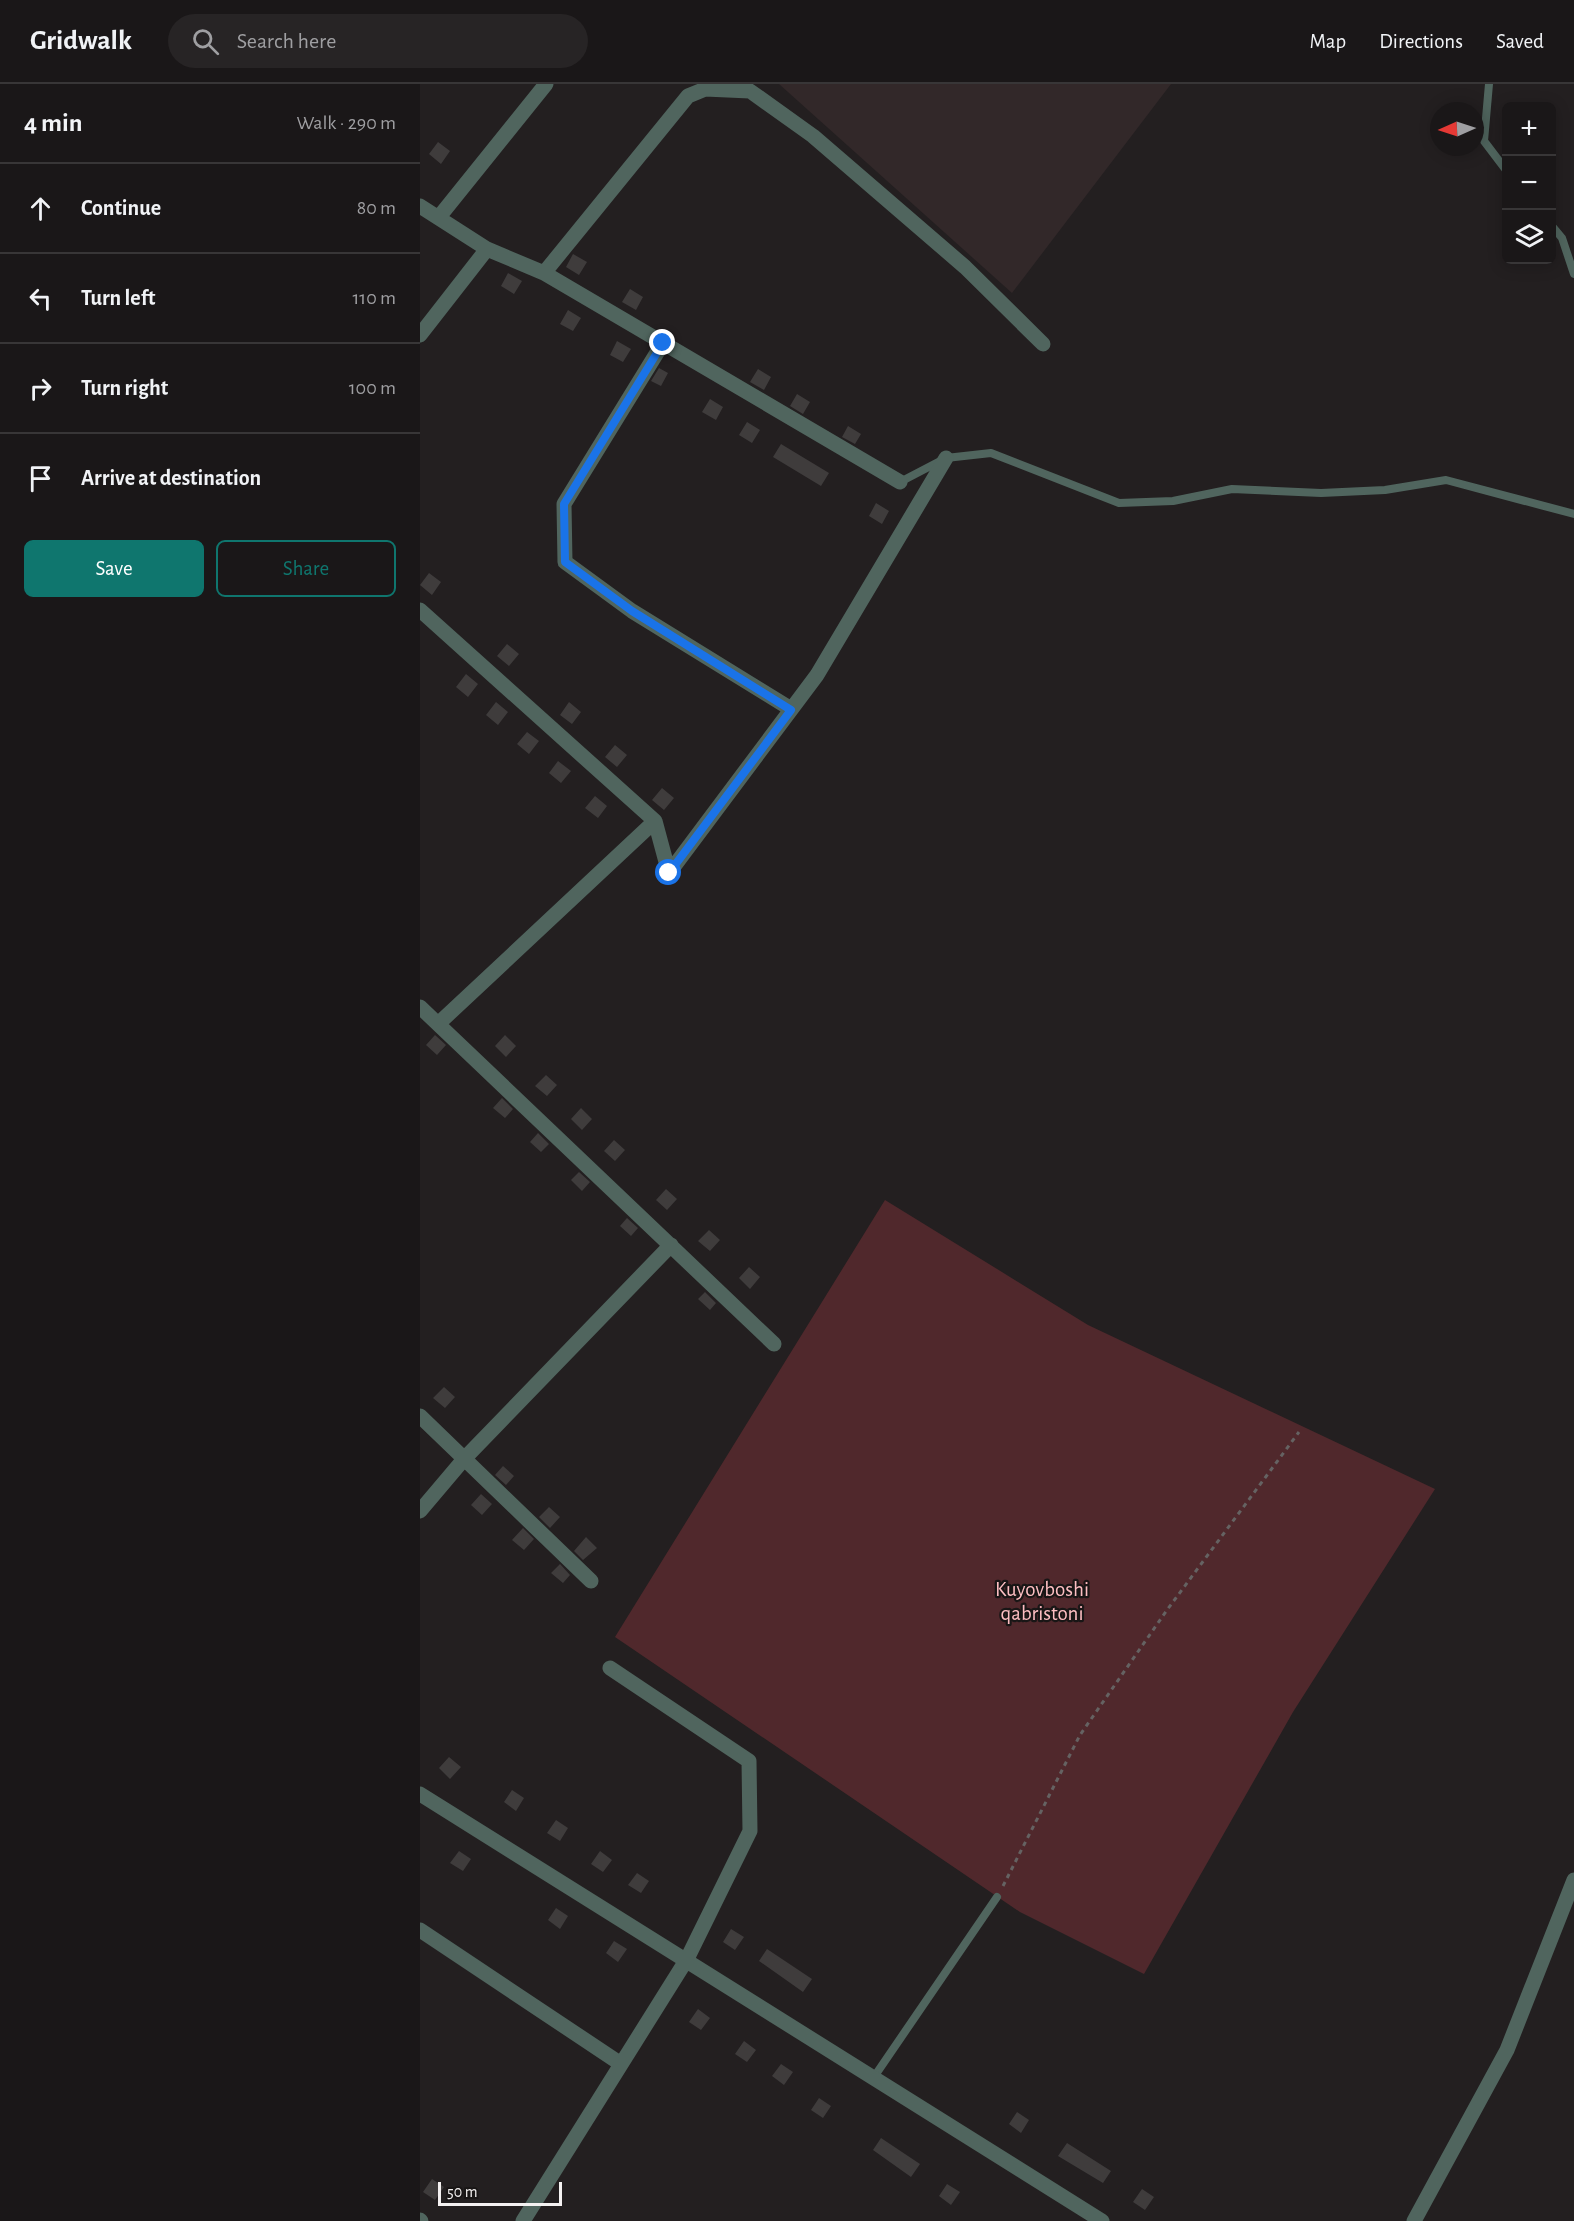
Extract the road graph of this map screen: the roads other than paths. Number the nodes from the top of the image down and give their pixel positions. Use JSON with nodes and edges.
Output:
{"nodes":[{"id":1,"x":1489,"y":84,"type":"edge"},
{"id":2,"x":545,"y":85,"type":"edge"},
{"id":3,"x":1502,"y":165,"type":"edge"},
{"id":4,"x":420,"y":206,"type":"edge"},
{"id":5,"x":439,"y":217,"type":"junction"},
{"id":6,"x":1556,"y":231,"type":"edge"},
{"id":7,"x":487,"y":249,"type":"junction"},
{"id":8,"x":544,"y":273,"type":"junction"},
{"id":9,"x":1574,"y":274,"type":"edge"},
{"id":10,"x":420,"y":335,"type":"edge"},
{"id":11,"x":663,"y":343,"type":"junction"},
{"id":12,"x":1043,"y":344,"type":"dead end"},
{"id":13,"x":946,"y":458,"type":"junction"},
{"id":14,"x":900,"y":482,"type":"joint"},
{"id":15,"x":1574,"y":514,"type":"edge"},
{"id":16,"x":420,"y":610,"type":"edge"},
{"id":17,"x":791,"y":710,"type":"junction"},
{"id":18,"x":655,"y":821,"type":"junction"},
{"id":19,"x":420,"y":1007,"type":"edge"},
{"id":20,"x":438,"y":1024,"type":"junction"},
{"id":21,"x":671,"y":1245,"type":"junction"},
{"id":22,"x":774,"y":1344,"type":"dead end"},
{"id":23,"x":420,"y":1416,"type":"edge"},
{"id":24,"x":464,"y":1459,"type":"junction"},
{"id":25,"x":420,"y":1511,"type":"edge"},
{"id":26,"x":591,"y":1581,"type":"dead end"},
{"id":27,"x":610,"y":1668,"type":"dead end"},
{"id":28,"x":420,"y":1794,"type":"edge"},
{"id":29,"x":1574,"y":1880,"type":"edge"},
{"id":30,"x":997,"y":1897,"type":"road end"},
{"id":31,"x":420,"y":1930,"type":"edge"},
{"id":32,"x":687,"y":1959,"type":"junction"},
{"id":33,"x":621,"y":2064,"type":"junction"},
{"id":34,"x":874,"y":2077,"type":"junction"},
{"id":35,"x":523,"y":2221,"type":"edge"},
{"id":36,"x":1102,"y":2221,"type":"edge"},
{"id":37,"x":1414,"y":2221,"type":"edge"}],
"edges":[{"from":1,"to":3,"type":"lane"},
{"from":2,"to":5,"type":"street"},
{"from":4,"to":5,"type":"street"},
{"from":5,"to":7,"type":"street"},
{"from":6,"to":9,"type":"lane"},
{"from":7,"to":8,"type":"street"},
{"from":7,"to":10,"type":"street"},
{"from":8,"to":11,"type":"street"},
{"from":8,"to":12,"type":"street"},
{"from":11,"to":14,"type":"street"},
{"from":11,"to":17,"type":"street"},
{"from":13,"to":14,"type":"lane"},
{"from":13,"to":15,"type":"lane"},
{"from":13,"to":17,"type":"street"},
{"from":16,"to":18,"type":"street"},
{"from":17,"to":18,"type":"street"},
{"from":18,"to":20,"type":"street"},
{"from":19,"to":20,"type":"street"},
{"from":20,"to":21,"type":"street"},
{"from":21,"to":22,"type":"street"},
{"from":21,"to":24,"type":"street"},
{"from":23,"to":24,"type":"street"},
{"from":24,"to":25,"type":"street"},
{"from":24,"to":26,"type":"street"},
{"from":27,"to":32,"type":"street"},
{"from":28,"to":32,"type":"street"},
{"from":29,"to":37,"type":"street"},
{"from":30,"to":34,"type":"lane"},
{"from":31,"to":33,"type":"street"},
{"from":32,"to":33,"type":"street"},
{"from":32,"to":34,"type":"street"},
{"from":33,"to":35,"type":"street"},
{"from":34,"to":36,"type":"street"}]}
